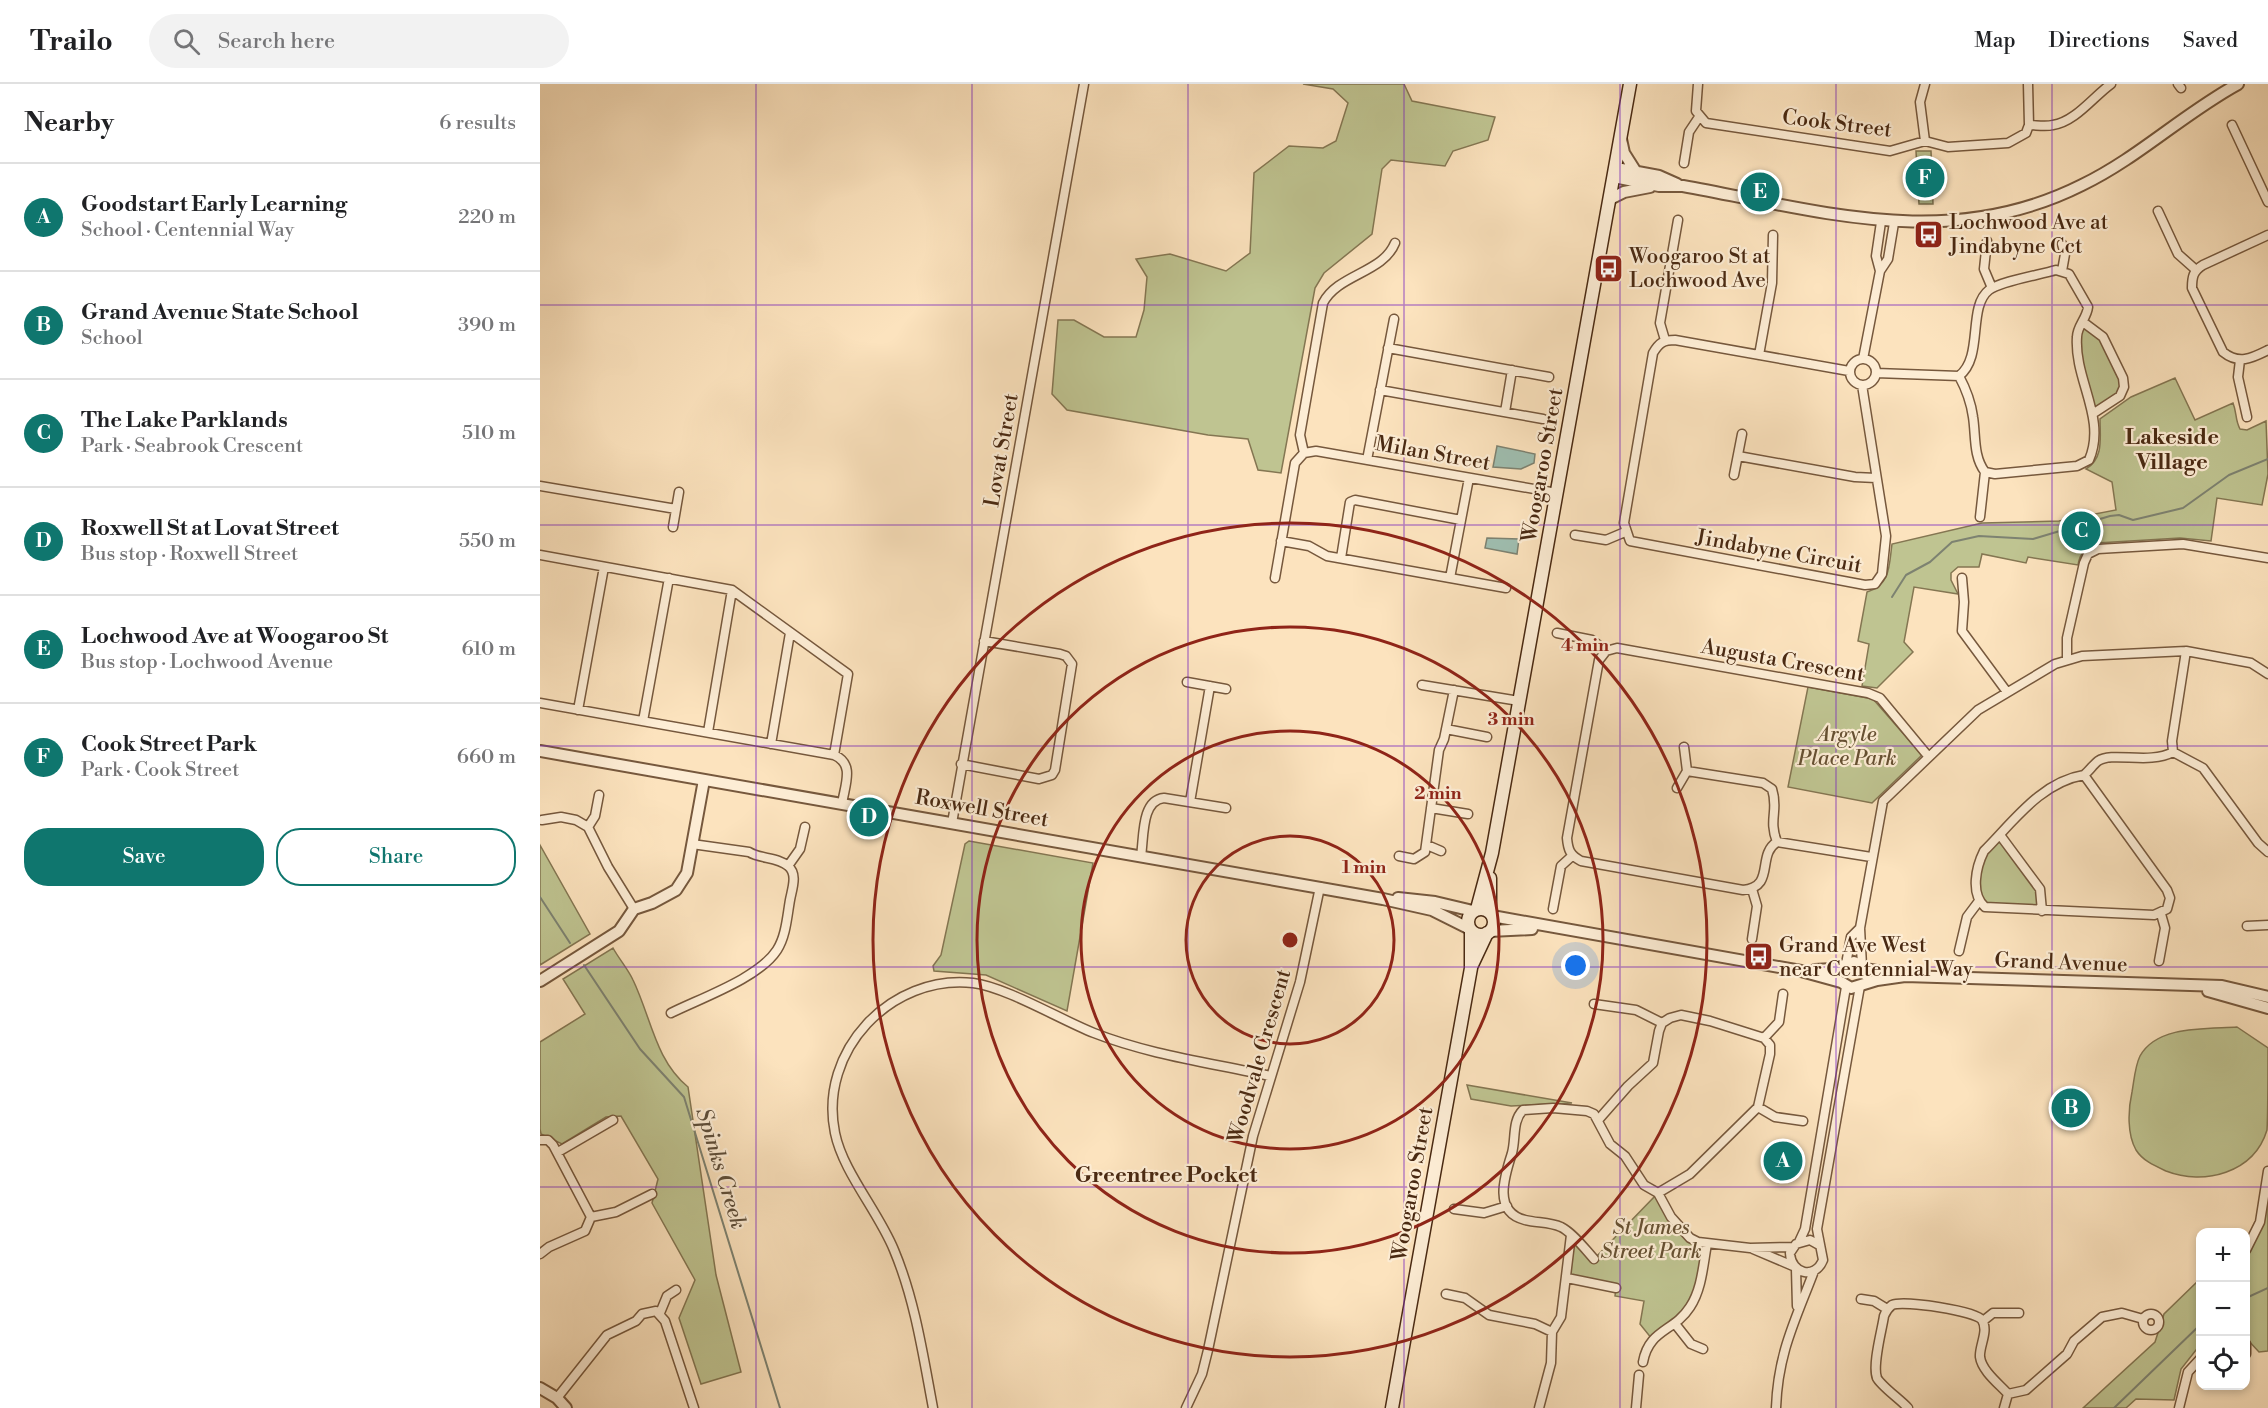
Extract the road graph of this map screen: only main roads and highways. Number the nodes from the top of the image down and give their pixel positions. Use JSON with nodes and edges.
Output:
{"nodes":[{"id":1,"x":1630,"y":84,"type":"edge"},
{"id":2,"x":1492,"y":853,"type":"junction"},
{"id":3,"x":1475,"y":910,"type":"junction"},
{"id":4,"x":1491,"y":914,"type":"junction"},
{"id":5,"x":1470,"y":929,"type":"junction"},
{"id":6,"x":1488,"y":932,"type":"junction"},
{"id":7,"x":1471,"y":968,"type":"junction"},
{"id":8,"x":1392,"y":1408,"type":"edge"}],
"edges":[{"from":1,"to":2,"type":"main road","name":"Woogaroo Street"},
{"from":2,"to":3,"type":"main road","name":"Woogaroo Street"},
{"from":2,"to":4,"type":"main road","name":"Woogaroo Street"},
{"from":3,"to":4,"type":"main road"},
{"from":3,"to":5,"type":"main road","name":"Woogaroo Street"},
{"from":4,"to":6,"type":"main road","name":"Woogaroo Street"},
{"from":5,"to":6,"type":"main road"},
{"from":5,"to":7,"type":"main road","name":"Woogaroo Street"},
{"from":6,"to":7,"type":"main road","name":"Woogaroo Street"},
{"from":7,"to":8,"type":"main road","name":"Woogaroo Street"}]}
